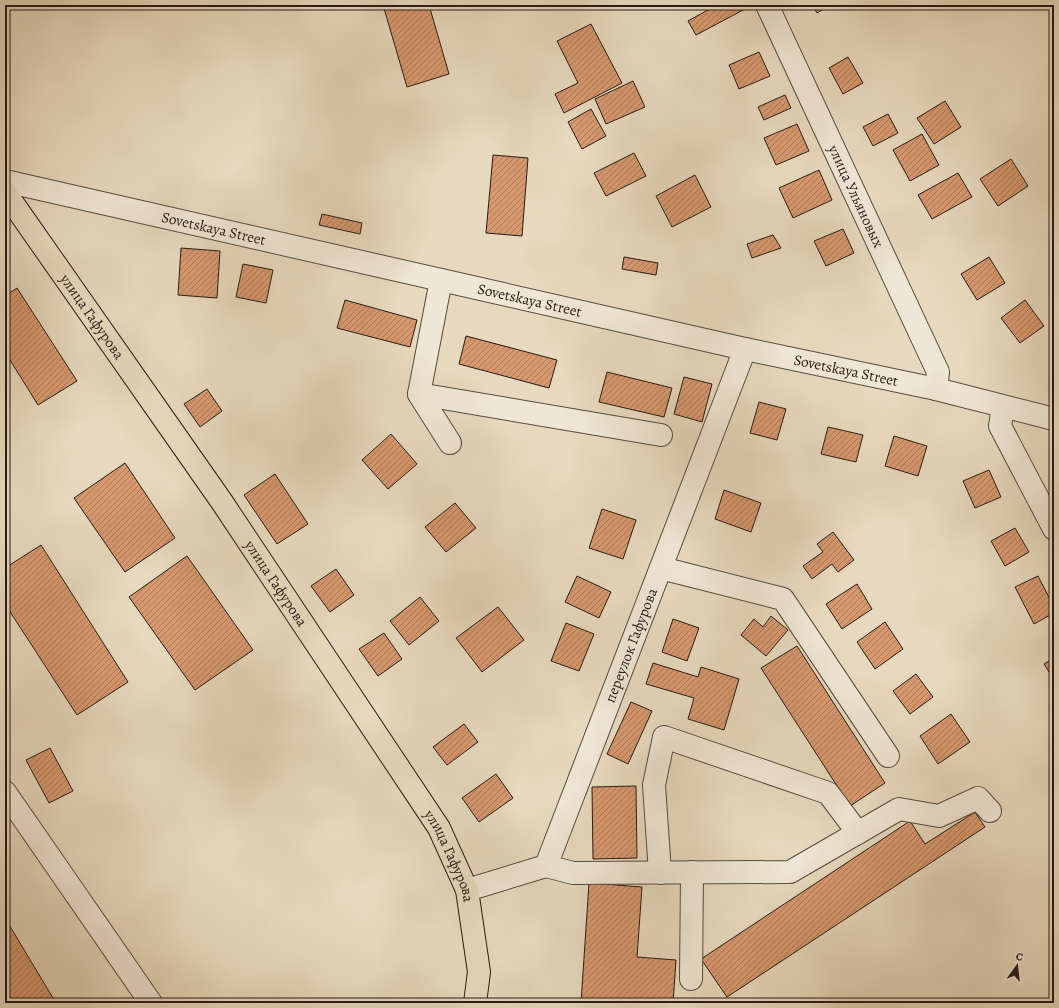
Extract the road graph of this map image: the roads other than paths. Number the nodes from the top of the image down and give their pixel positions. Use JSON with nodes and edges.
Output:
{"nodes":[{"id":1,"x":767,"y":5,"type":"edge"},
{"id":2,"x":5,"y":181,"type":"edge"},
{"id":3,"x":5,"y":192,"type":"edge"},
{"id":4,"x":441,"y":280,"type":"junction"},
{"id":5,"x":746,"y":348,"type":"junction"},
{"id":6,"x":936,"y":389,"type":"junction"},
{"id":7,"x":419,"y":394,"type":"junction"},
{"id":8,"x":1002,"y":407,"type":"junction"},
{"id":9,"x":1054,"y":419,"type":"edge"},
{"id":10,"x":661,"y":434,"type":"dead end"},
{"id":11,"x":450,"y":443,"type":"dead end"},
{"id":12,"x":1054,"y":529,"type":"edge"},
{"id":13,"x":661,"y":568,"type":"junction"},
{"id":14,"x":888,"y":756,"type":"dead end"},
{"id":15,"x":5,"y":792,"type":"edge"},
{"id":16,"x":990,"y":811,"type":"dead end"},
{"id":17,"x":858,"y":833,"type":"junction"},
{"id":18,"x":546,"y":866,"type":"junction"},
{"id":19,"x":692,"y":872,"type":"junction"},
{"id":20,"x":660,"y":873,"type":"junction"},
{"id":21,"x":467,"y":890,"type":"junction"},
{"id":22,"x":691,"y":979,"type":"dead end"},
{"id":23,"x":151,"y":1003,"type":"edge"},
{"id":24,"x":475,"y":1003,"type":"edge"}],
"edges":[{"from":1,"to":6,"type":"street","name":"улица Ульяновых"},
{"from":2,"to":4,"type":"street","name":"Sovetskaya Street"},
{"from":3,"to":21,"type":"main road","name":"улица Гафурова"},
{"from":4,"to":5,"type":"street","name":"Sovetskaya Street"},
{"from":4,"to":7,"type":"street"},
{"from":5,"to":6,"type":"street","name":"Sovetskaya Street"},
{"from":5,"to":13,"type":"street","name":"переулок Гафурова"},
{"from":6,"to":8,"type":"street","name":"Sovetskaya Street"},
{"from":7,"to":10,"type":"street"},
{"from":7,"to":11,"type":"street"},
{"from":8,"to":9,"type":"street","name":"Sovetskaya Street"},
{"from":8,"to":12,"type":"street"},
{"from":13,"to":14,"type":"street"},
{"from":13,"to":18,"type":"street","name":"переулок Гафурова"},
{"from":15,"to":23,"type":"street"},
{"from":16,"to":17,"type":"street"},
{"from":17,"to":19,"type":"street"},
{"from":17,"to":20,"type":"street"},
{"from":18,"to":20,"type":"street"},
{"from":18,"to":21,"type":"street"},
{"from":19,"to":20,"type":"street"},
{"from":19,"to":22,"type":"street"},
{"from":21,"to":24,"type":"main road","name":"улица Гафурова"}]}
